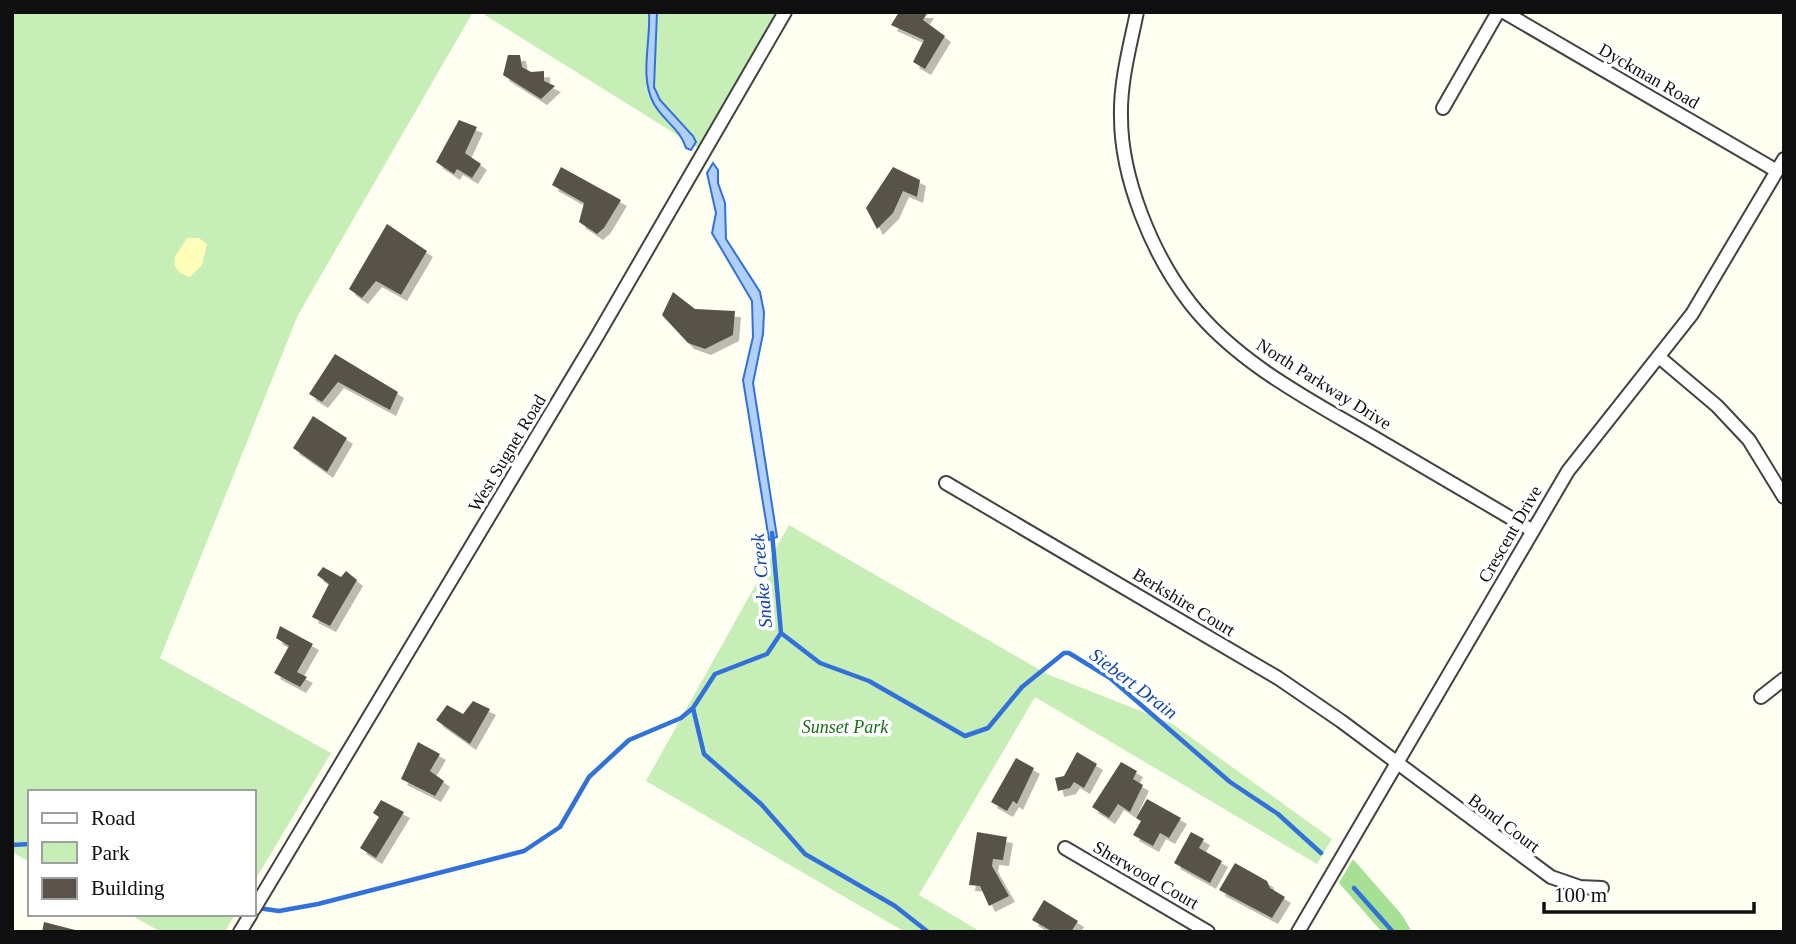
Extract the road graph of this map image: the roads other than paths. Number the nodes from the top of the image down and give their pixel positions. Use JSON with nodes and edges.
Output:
{"nodes":[{"id":1,"x":785,"y":12,"type":"edge"},
{"id":2,"x":1137,"y":12,"type":"edge"},
{"id":3,"x":1498,"y":12,"type":"edge"},
{"id":4,"x":1504,"y":12,"type":"edge"},
{"id":5,"x":1443,"y":108,"type":"dead end"},
{"id":6,"x":1784,"y":159,"type":"edge"},
{"id":7,"x":1777,"y":170,"type":"junction"},
{"id":8,"x":1659,"y":357,"type":"junction"},
{"id":9,"x":946,"y":482,"type":"dead end"},
{"id":10,"x":1784,"y":497,"type":"edge"},
{"id":11,"x":1533,"y":531,"type":"junction"},
{"id":12,"x":1784,"y":679,"type":"edge"},
{"id":13,"x":1761,"y":697,"type":"dead end"},
{"id":14,"x":1396,"y":763,"type":"junction"},
{"id":15,"x":1065,"y":848,"type":"dead end"},
{"id":16,"x":1602,"y":888,"type":"dead end"},
{"id":17,"x":256,"y":905,"type":"edge"},
{"id":18,"x":250,"y":916,"type":"edge"},
{"id":19,"x":240,"y":932,"type":"edge"},
{"id":20,"x":1209,"y":932,"type":"edge"},
{"id":21,"x":1298,"y":932,"type":"edge"}],
"edges":[{"from":1,"to":17,"type":"street","name":"West Sugnet Road"},
{"from":2,"to":11,"type":"street","name":"North Parkway Drive"},
{"from":3,"to":5,"type":"street"},
{"from":4,"to":7,"type":"street","name":"Dyckman Road"},
{"from":6,"to":7,"type":"street","name":"Crescent Drive"},
{"from":7,"to":8,"type":"street","name":"Crescent Drive"},
{"from":8,"to":10,"type":"street"},
{"from":8,"to":11,"type":"street","name":"Crescent Drive"},
{"from":9,"to":14,"type":"street","name":"Berkshire Court"},
{"from":11,"to":14,"type":"street","name":"Crescent Drive"},
{"from":12,"to":13,"type":"street"},
{"from":14,"to":16,"type":"street","name":"Bond Court"},
{"from":14,"to":21,"type":"street","name":"Crescent Drive"},
{"from":15,"to":20,"type":"street","name":"Sherwood Court"},
{"from":18,"to":19,"type":"street","name":"West Sugnet Road"}]}
